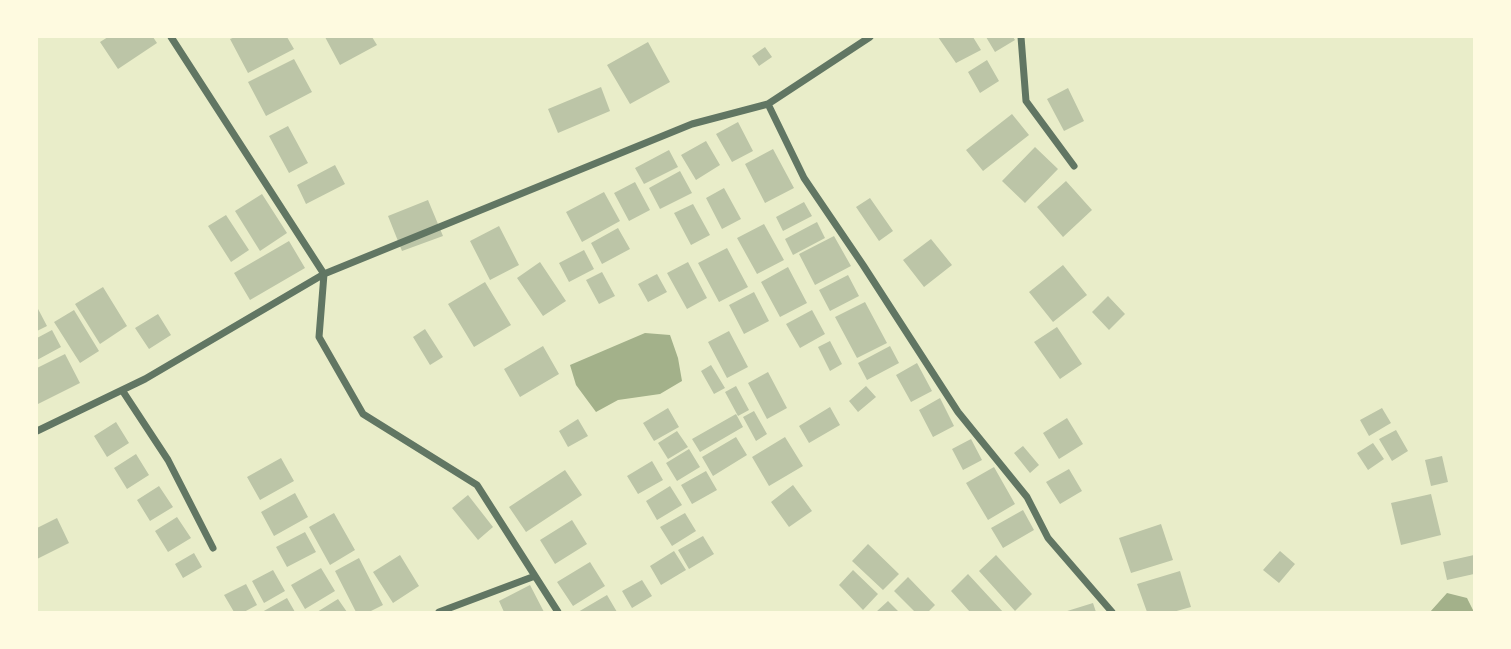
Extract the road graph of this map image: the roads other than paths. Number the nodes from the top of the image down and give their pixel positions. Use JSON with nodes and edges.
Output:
{"nodes":[{"id":1,"x":171,"y":37,"type":"edge"},
{"id":2,"x":870,"y":37,"type":"edge"},
{"id":3,"x":1021,"y":37,"type":"edge"},
{"id":4,"x":768,"y":104,"type":"junction"},
{"id":5,"x":1074,"y":166,"type":"dead end"},
{"id":6,"x":324,"y":274,"type":"junction"},
{"id":7,"x":122,"y":390,"type":"junction"},
{"id":8,"x":37,"y":431,"type":"edge"},
{"id":9,"x":214,"y":548,"type":"dead end"},
{"id":10,"x":535,"y":576,"type":"junction"},
{"id":11,"x":439,"y":612,"type":"edge"},
{"id":12,"x":558,"y":612,"type":"edge"},
{"id":13,"x":1112,"y":612,"type":"edge"}],
"edges":[{"from":1,"to":6,"type":"street"},
{"from":2,"to":4,"type":"street"},
{"from":3,"to":5,"type":"street"},
{"from":4,"to":6,"type":"street"},
{"from":4,"to":13,"type":"street"},
{"from":6,"to":7,"type":"street"},
{"from":6,"to":10,"type":"street"},
{"from":7,"to":8,"type":"street"},
{"from":7,"to":9,"type":"street"},
{"from":10,"to":11,"type":"street"},
{"from":10,"to":12,"type":"street"}]}
